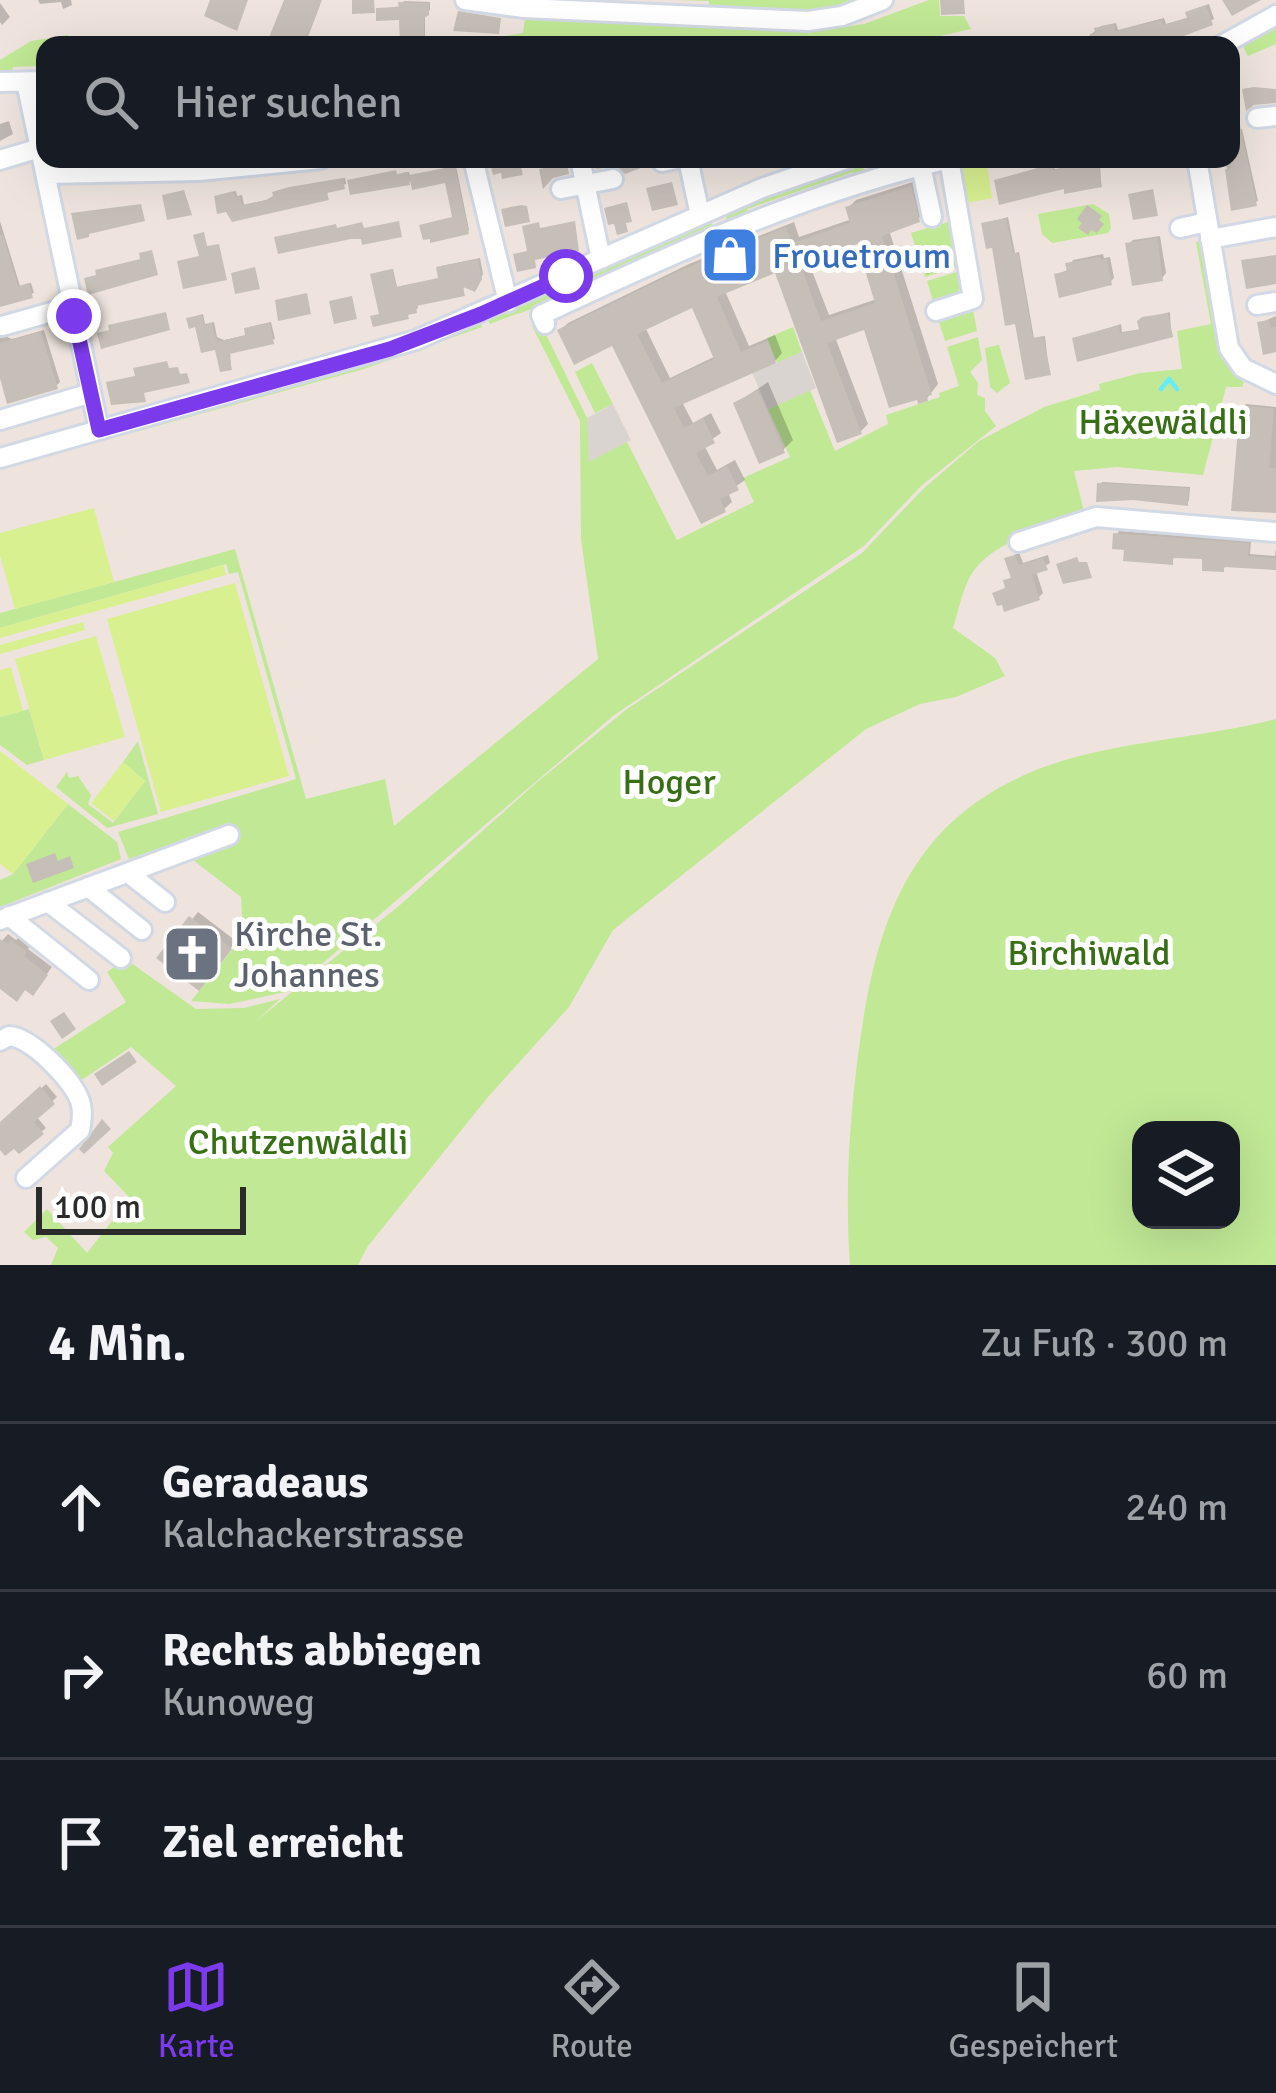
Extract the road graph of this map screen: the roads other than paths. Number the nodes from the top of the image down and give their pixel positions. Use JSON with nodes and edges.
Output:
{"nodes":[{"id":1,"x":465,"y":0,"type":"edge"},
{"id":2,"x":883,"y":0,"type":"edge"},
{"id":3,"x":1276,"y":14,"type":"edge"},
{"id":4,"x":1238,"y":36,"type":"edge"},
{"id":5,"x":35,"y":81,"type":"edge"},
{"id":6,"x":0,"y":82,"type":"edge"},
{"id":7,"x":36,"y":149,"type":"edge"},
{"id":8,"x":0,"y":160,"type":"edge"},
{"id":9,"x":45,"y":168,"type":"edge"},
{"id":10,"x":230,"y":168,"type":"edge"},
{"id":11,"x":475,"y":168,"type":"edge"},
{"id":12,"x":582,"y":168,"type":"edge"},
{"id":13,"x":691,"y":168,"type":"edge"},
{"id":14,"x":824,"y":168,"type":"edge"},
{"id":15,"x":872,"y":168,"type":"edge"},
{"id":16,"x":920,"y":168,"type":"edge"},
{"id":17,"x":951,"y":168,"type":"edge"},
{"id":18,"x":1198,"y":168,"type":"edge"},
{"id":19,"x":46,"y":174,"type":"junction"},
{"id":20,"x":613,"y":179,"type":"dead end"},
{"id":21,"x":585,"y":184,"type":"junction"},
{"id":22,"x":561,"y":189,"type":"dead end"},
{"id":23,"x":706,"y":212,"type":"junction"},
{"id":24,"x":932,"y":217,"type":"dead end"},
{"id":25,"x":1276,"y":227,"type":"edge"},
{"id":26,"x":1180,"y":228,"type":"dead end"},
{"id":27,"x":1208,"y":231,"type":"junction"},
{"id":28,"x":723,"y":232,"type":"junction"},
{"id":29,"x":601,"y":259,"type":"junction"},
{"id":30,"x":566,"y":276,"type":"junction"},
{"id":31,"x":576,"y":299,"type":"junction"},
{"id":32,"x":508,"y":302,"type":"junction"},
{"id":33,"x":73,"y":306,"type":"junction"},
{"id":34,"x":936,"y":311,"type":"dead end"},
{"id":35,"x":545,"y":324,"type":"dead end"},
{"id":36,"x":2,"y":326,"type":"edge"},
{"id":37,"x":1276,"y":384,"type":"edge"},
{"id":38,"x":91,"y":393,"type":"junction"},
{"id":39,"x":0,"y":420,"type":"edge"},
{"id":40,"x":99,"y":430,"type":"junction"},
{"id":41,"x":0,"y":458,"type":"edge"},
{"id":42,"x":1276,"y":532,"type":"edge"},
{"id":43,"x":1019,"y":542,"type":"dead end"},
{"id":44,"x":229,"y":836,"type":"dead end"},
{"id":45,"x":128,"y":873,"type":"junction"},
{"id":46,"x":88,"y":887,"type":"junction"},
{"id":47,"x":48,"y":902,"type":"junction"},
{"id":48,"x":165,"y":902,"type":"dead end"},
{"id":49,"x":4,"y":918,"type":"edge"},
{"id":50,"x":142,"y":930,"type":"dead end"},
{"id":51,"x":121,"y":958,"type":"dead end"},
{"id":52,"x":89,"y":980,"type":"dead end"},
{"id":53,"x":0,"y":1041,"type":"edge"},
{"id":54,"x":26,"y":1178,"type":"dead end"}],
"edges":[{"from":1,"to":2,"type":"street"},
{"from":3,"to":4,"type":"street"},
{"from":5,"to":6,"type":"street"},
{"from":7,"to":8,"type":"street"},
{"from":9,"to":19,"type":"street"},
{"from":10,"to":19,"type":"street"},
{"from":11,"to":32,"type":"street"},
{"from":12,"to":21,"type":"street"},
{"from":13,"to":23,"type":"street"},
{"from":14,"to":23,"type":"street"},
{"from":15,"to":28,"type":"street"},
{"from":16,"to":24,"type":"street"},
{"from":17,"to":34,"type":"street"},
{"from":18,"to":27,"type":"street"},
{"from":19,"to":33,"type":"street"},
{"from":20,"to":21,"type":"street"},
{"from":21,"to":22,"type":"street"},
{"from":21,"to":29,"type":"street"},
{"from":23,"to":28,"type":"street"},
{"from":23,"to":29,"type":"street"},
{"from":25,"to":27,"type":"street"},
{"from":26,"to":27,"type":"street"},
{"from":27,"to":37,"type":"street"},
{"from":28,"to":31,"type":"street"},
{"from":29,"to":30,"type":"street"},
{"from":30,"to":31,"type":"street"},
{"from":30,"to":32,"type":"street"},
{"from":31,"to":35,"type":"street"},
{"from":32,"to":40,"type":"street"},
{"from":33,"to":36,"type":"street"},
{"from":33,"to":38,"type":"street"},
{"from":38,"to":39,"type":"street"},
{"from":38,"to":40,"type":"street"},
{"from":40,"to":41,"type":"street"},
{"from":42,"to":43,"type":"street"},
{"from":44,"to":45,"type":"street"},
{"from":45,"to":46,"type":"street"},
{"from":45,"to":48,"type":"street"},
{"from":46,"to":47,"type":"street"},
{"from":46,"to":50,"type":"street"},
{"from":47,"to":49,"type":"street"},
{"from":47,"to":51,"type":"street"},
{"from":49,"to":52,"type":"street"},
{"from":53,"to":54,"type":"street"}]}
